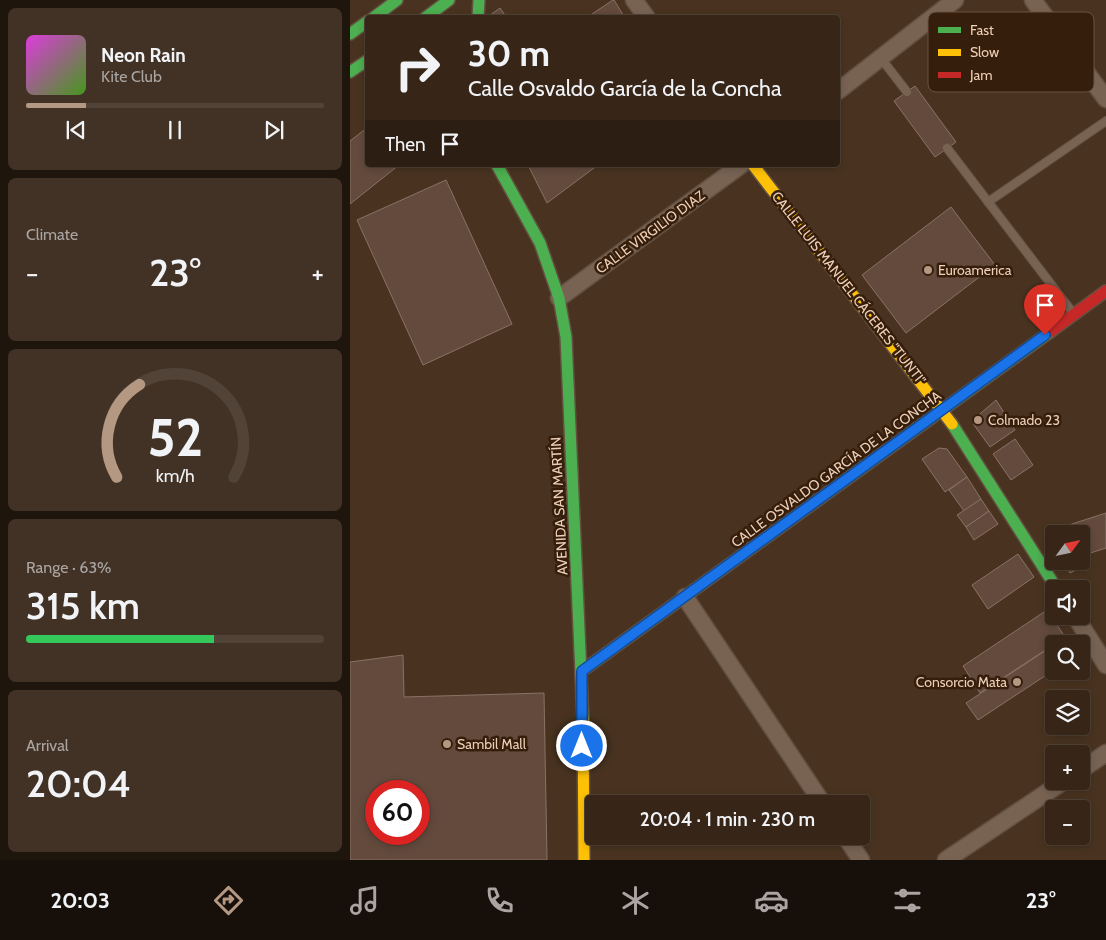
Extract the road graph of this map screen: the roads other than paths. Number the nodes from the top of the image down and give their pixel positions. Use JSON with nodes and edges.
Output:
{"nodes":[{"id":1,"x":397,"y":0,"type":"edge"},
{"id":2,"x":450,"y":0,"type":"edge"},
{"id":3,"x":479,"y":0,"type":"edge"},
{"id":4,"x":634,"y":0,"type":"edge"},
{"id":5,"x":955,"y":0,"type":"edge"},
{"id":6,"x":1033,"y":0,"type":"edge"},
{"id":7,"x":939,"y":12,"type":"edge"},
{"id":8,"x":1042,"y":12,"type":"edge"},
{"id":9,"x":377,"y":15,"type":"edge"},
{"id":10,"x":429,"y":15,"type":"edge"},
{"id":11,"x":478,"y":15,"type":"edge"},
{"id":12,"x":645,"y":15,"type":"edge"},
{"id":13,"x":928,"y":21,"type":"edge"},
{"id":14,"x":365,"y":24,"type":"edge"},
{"id":15,"x":350,"y":34,"type":"edge"},
{"id":16,"x":880,"y":57,"type":"junction"},
{"id":17,"x":365,"y":62,"type":"edge"},
{"id":18,"x":350,"y":72,"type":"edge"},
{"id":19,"x":1094,"y":83,"type":"edge"},
{"id":20,"x":840,"y":89,"type":"edge"},
{"id":21,"x":907,"y":92,"type":"dead end"},
{"id":22,"x":1106,"y":99,"type":"edge"},
{"id":23,"x":1106,"y":121,"type":"edge"},
{"id":24,"x":947,"y":148,"type":"dead end"},
{"id":25,"x":498,"y":167,"type":"edge"},
{"id":26,"x":738,"y":167,"type":"edge"},
{"id":27,"x":755,"y":167,"type":"edge"},
{"id":28,"x":988,"y":202,"type":"junction"},
{"id":29,"x":1106,"y":291,"type":"edge"},
{"id":30,"x":559,"y":298,"type":"junction"},
{"id":31,"x":1074,"y":314,"type":"junction"},
{"id":32,"x":943,"y":410,"type":"junction"},
{"id":33,"x":1051,"y":580,"type":"edge"},
{"id":34,"x":685,"y":597,"type":"junction"},
{"id":35,"x":1080,"y":625,"type":"edge"},
{"id":36,"x":1106,"y":666,"type":"edge"},
{"id":37,"x":582,"y":671,"type":"junction"},
{"id":38,"x":1106,"y":753,"type":"edge"},
{"id":39,"x":1090,"y":764,"type":"edge"},
{"id":40,"x":1051,"y":790,"type":"edge"},
{"id":41,"x":818,"y":795,"type":"edge"},
{"id":42,"x":851,"y":845,"type":"edge"},
{"id":43,"x":584,"y":860,"type":"edge"},
{"id":44,"x":861,"y":860,"type":"edge"},
{"id":45,"x":946,"y":860,"type":"edge"}],
"edges":[{"from":1,"to":9,"type":"street"},
{"from":2,"to":10,"type":"street"},
{"from":3,"to":11,"type":"street"},
{"from":4,"to":12,"type":"street"},
{"from":5,"to":7,"type":"street"},
{"from":6,"to":8,"type":"street"},
{"from":13,"to":16,"type":"street"},
{"from":14,"to":15,"type":"street"},
{"from":16,"to":20,"type":"street"},
{"from":16,"to":21,"type":"lane"},
{"from":17,"to":18,"type":"street"},
{"from":19,"to":22,"type":"street"},
{"from":23,"to":28,"type":"lane"},
{"from":24,"to":28,"type":"lane"},
{"from":25,"to":30,"type":"street","name":"AVENIDA SAN MARTÍN"},
{"from":26,"to":30,"type":"street","name":"CALLE VIRGILIO DIAZ"},
{"from":27,"to":32,"type":"street","name":"CALLE LUIS MANUEL CÁCERES \"TUNTI\""},
{"from":28,"to":31,"type":"lane"},
{"from":29,"to":31,"type":"street","name":"CALLE OSVALDO GARCÍA DE LA CONCHA"},
{"from":30,"to":37,"type":"street","name":"AVENIDA SAN MARTÍN"},
{"from":31,"to":32,"type":"street","name":"CALLE OSVALDO GARCÍA DE LA CONCHA"},
{"from":32,"to":33,"type":"street","name":"CALLE LUIS MANUEL CÁCERES \"TUNTI\""},
{"from":32,"to":34,"type":"street","name":"CALLE OSVALDO GARCÍA DE LA CONCHA"},
{"from":34,"to":37,"type":"street","name":"CALLE OSVALDO GARCÍA DE LA CONCHA"},
{"from":34,"to":41,"type":"street"},
{"from":35,"to":36,"type":"street"},
{"from":37,"to":43,"type":"street","name":"AVENIDA SAN MARTÍN"},
{"from":38,"to":39,"type":"street"},
{"from":40,"to":45,"type":"street"},
{"from":42,"to":44,"type":"street"}]}
